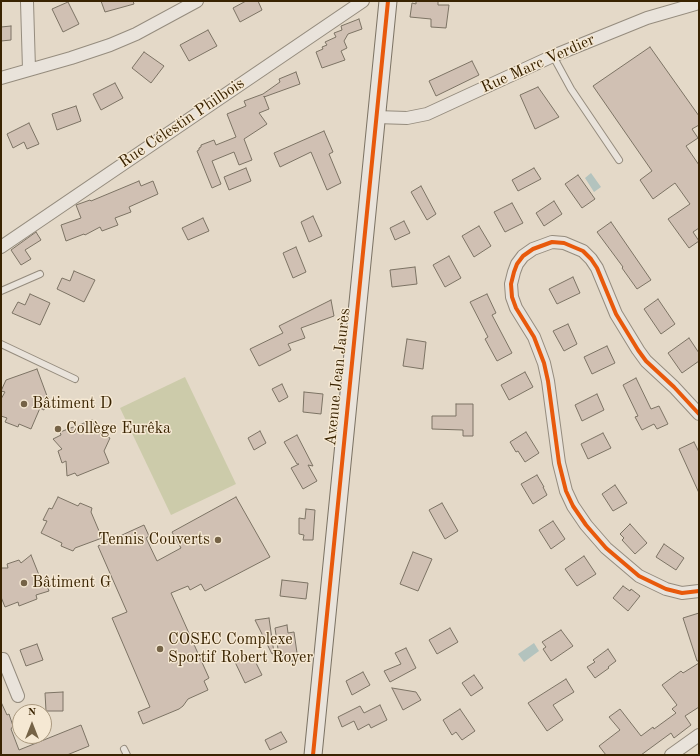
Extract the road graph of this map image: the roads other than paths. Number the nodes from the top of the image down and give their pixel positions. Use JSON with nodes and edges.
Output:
{"nodes":[{"id":1,"x":197,"y":1,"type":"edge"},
{"id":2,"x":363,"y":1,"type":"edge"},
{"id":3,"x":388,"y":1,"type":"edge"},
{"id":4,"x":27,"y":2,"type":"edge"},
{"id":5,"x":697,"y":7,"type":"edge"},
{"id":6,"x":553,"y":56,"type":"junction"},
{"id":7,"x":29,"y":69,"type":"junction"},
{"id":8,"x":1,"y":78,"type":"edge"},
{"id":9,"x":376,"y":117,"type":"junction"},
{"id":10,"x":620,"y":160,"type":"dead end"},
{"id":11,"x":1,"y":247,"type":"edge"},
{"id":12,"x":40,"y":274,"type":"dead end"},
{"id":13,"x":1,"y":291,"type":"edge"},
{"id":14,"x":1,"y":344,"type":"edge"},
{"id":15,"x":75,"y":379,"type":"dead end"},
{"id":16,"x":699,"y":414,"type":"edge"},
{"id":17,"x":699,"y":591,"type":"edge"},
{"id":18,"x":1,"y":659,"type":"edge"},
{"id":19,"x":18,"y":696,"type":"dead end"},
{"id":20,"x":699,"y":735,"type":"edge"},
{"id":21,"x":679,"y":753,"type":"edge"},
{"id":22,"x":313,"y":755,"type":"edge"}],
"edges":[{"from":1,"to":7,"type":"street"},
{"from":2,"to":11,"type":"street","name":"Rue Célestin Philbois"},
{"from":3,"to":9,"type":"main road","name":"Avenue Jean Jaurès"},
{"from":4,"to":7,"type":"street"},
{"from":5,"to":6,"type":"street","name":"Rue Marc Verdier"},
{"from":6,"to":9,"type":"street","name":"Rue Marc Verdier"},
{"from":6,"to":10,"type":"lane"},
{"from":7,"to":8,"type":"street"},
{"from":9,"to":22,"type":"main road","name":"Avenue Jean Jaurès"},
{"from":12,"to":13,"type":"lane"},
{"from":14,"to":15,"type":"lane"},
{"from":16,"to":17,"type":"street"},
{"from":18,"to":19,"type":"street"},
{"from":20,"to":21,"type":"street"}]}
